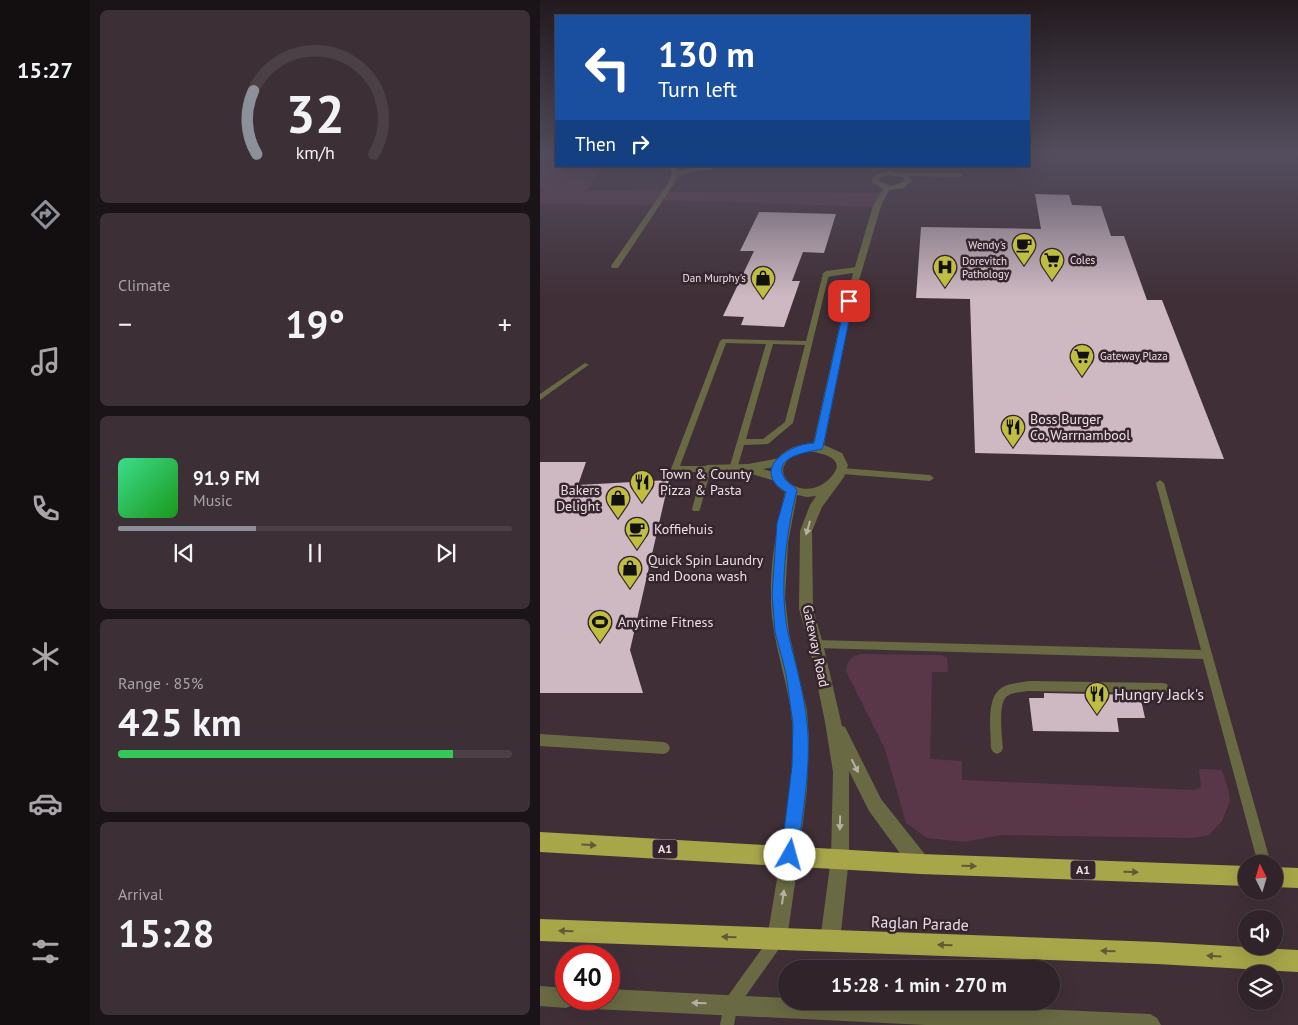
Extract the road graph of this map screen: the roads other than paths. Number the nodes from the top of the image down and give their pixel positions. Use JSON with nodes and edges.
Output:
{"nodes":[{"id":1,"x":660,"y":202,"type":"edge"},
{"id":2,"x":879,"y":202,"type":"edge"},
{"id":3,"x":615,"y":266,"type":"dead end"},
{"id":4,"x":826,"y":274,"type":"joint"},
{"id":5,"x":856,"y":275,"type":"junction"},
{"id":6,"x":770,"y":343,"type":"junction"},
{"id":7,"x":809,"y":343,"type":"junction"},
{"id":8,"x":585,"y":364,"type":"dead end"},
{"id":9,"x":540,"y":398,"type":"edge"},
{"id":10,"x":741,"y":442,"type":"junction"},
{"id":11,"x":818,"y":447,"type":"junction"},
{"id":12,"x":780,"y":462,"type":"junction"},
{"id":13,"x":748,"y":468,"type":"junction"},
{"id":14,"x":708,"y":469,"type":"junction"},
{"id":15,"x":733,"y":469,"type":"junction"},
{"id":16,"x":842,"y":471,"type":"junction"},
{"id":17,"x":778,"y":478,"type":"junction"},
{"id":18,"x":930,"y":478,"type":"dead end"},
{"id":19,"x":1160,"y":483,"type":"dead end"},
{"id":20,"x":831,"y":485,"type":"junction"},
{"id":21,"x":792,"y":490,"type":"junction"},
{"id":22,"x":696,"y":508,"type":"dead end"},
{"id":23,"x":816,"y":644,"type":"junction"},
{"id":24,"x":1208,"y":656,"type":"junction"},
{"id":25,"x":1163,"y":688,"type":"dead end"},
{"id":26,"x":833,"y":722,"type":"junction"},
{"id":27,"x":540,"y":740,"type":"edge"},
{"id":28,"x":664,"y":748,"type":"dead end"},
{"id":29,"x":997,"y":748,"type":"dead end"},
{"id":30,"x":540,"y":842,"type":"edge"},
{"id":31,"x":790,"y":855,"type":"junction"},
{"id":32,"x":1263,"y":855,"type":"edge"},
{"id":33,"x":840,"y":858,"type":"junction"},
{"id":34,"x":920,"y":864,"type":"junction"},
{"id":35,"x":1238,"y":876,"type":"edge"},
{"id":36,"x":1283,"y":877,"type":"edge"},
{"id":37,"x":1298,"y":878,"type":"edge"},
{"id":38,"x":540,"y":930,"type":"edge"},
{"id":39,"x":777,"y":939,"type":"junction"},
{"id":40,"x":830,"y":941,"type":"junction"},
{"id":41,"x":1298,"y":961,"type":"edge"},
{"id":42,"x":540,"y":996,"type":"edge"},
{"id":43,"x":555,"y":997,"type":"edge"},
{"id":44,"x":620,"y":1002,"type":"edge"},
{"id":45,"x":728,"y":1015,"type":"edge"},
{"id":46,"x":1150,"y":1025,"type":"edge"}],
"edges":[{"from":1,"to":3,"type":"street"},
{"from":2,"to":5,"type":"street"},
{"from":4,"to":5,"type":"street"},
{"from":4,"to":7,"type":"lane"},
{"from":5,"to":11,"type":"street"},
{"from":6,"to":7,"type":"lane"},
{"from":6,"to":10,"type":"lane"},
{"from":6,"to":14,"type":"lane"},
{"from":7,"to":10,"type":"lane"},
{"from":8,"to":9,"type":"lane"},
{"from":10,"to":15,"type":"lane"},
{"from":11,"to":12,"type":"street"},
{"from":11,"to":16,"type":"street"},
{"from":12,"to":13,"type":"street"},
{"from":12,"to":17,"type":"street"},
{"from":13,"to":15,"type":"street"},
{"from":13,"to":17,"type":"street"},
{"from":14,"to":15,"type":"street"},
{"from":14,"to":22,"type":"lane"},
{"from":16,"to":18,"type":"lane"},
{"from":16,"to":20,"type":"street"},
{"from":17,"to":21,"type":"street"},
{"from":19,"to":24,"type":"lane"},
{"from":20,"to":21,"type":"street"},
{"from":20,"to":23,"type":"street","name":"Gateway Road","one_way":true},
{"from":21,"to":31,"type":"street","name":"Gateway Road"},
{"from":23,"to":24,"type":"lane"},
{"from":23,"to":26,"type":"street","name":"Gateway Road"},
{"from":24,"to":32,"type":"lane"},
{"from":25,"to":29,"type":"lane"},
{"from":26,"to":33,"type":"street","name":"Gateway Road","one_way":true},
{"from":26,"to":34,"type":"street","name":"Gateway Road","one_way":true},
{"from":27,"to":28,"type":"lane"},
{"from":30,"to":31,"type":"highway","number":"A1","one_way":true},
{"from":31,"to":33,"type":"highway","number":"A1"},
{"from":39,"to":31,"type":"street","name":"Gateway Road","one_way":true},
{"from":33,"to":34,"type":"highway","number":"A1"},
{"from":33,"to":40,"type":"street","name":"Gateway Road"},
{"from":34,"to":35,"type":"highway","number":"A1","one_way":true},
{"from":36,"to":37,"type":"highway"},
{"from":39,"to":38,"type":"highway","name":"Raglan Parade","one_way":true},
{"from":39,"to":40,"type":"highway","name":"Raglan Parade"},
{"from":39,"to":45,"type":"lane"},
{"from":41,"to":40,"type":"highway","name":"Raglan Parade","one_way":true},
{"from":42,"to":43,"type":"street"},
{"from":45,"to":44,"type":"street","one_way":true},
{"from":45,"to":46,"type":"street"}]}
